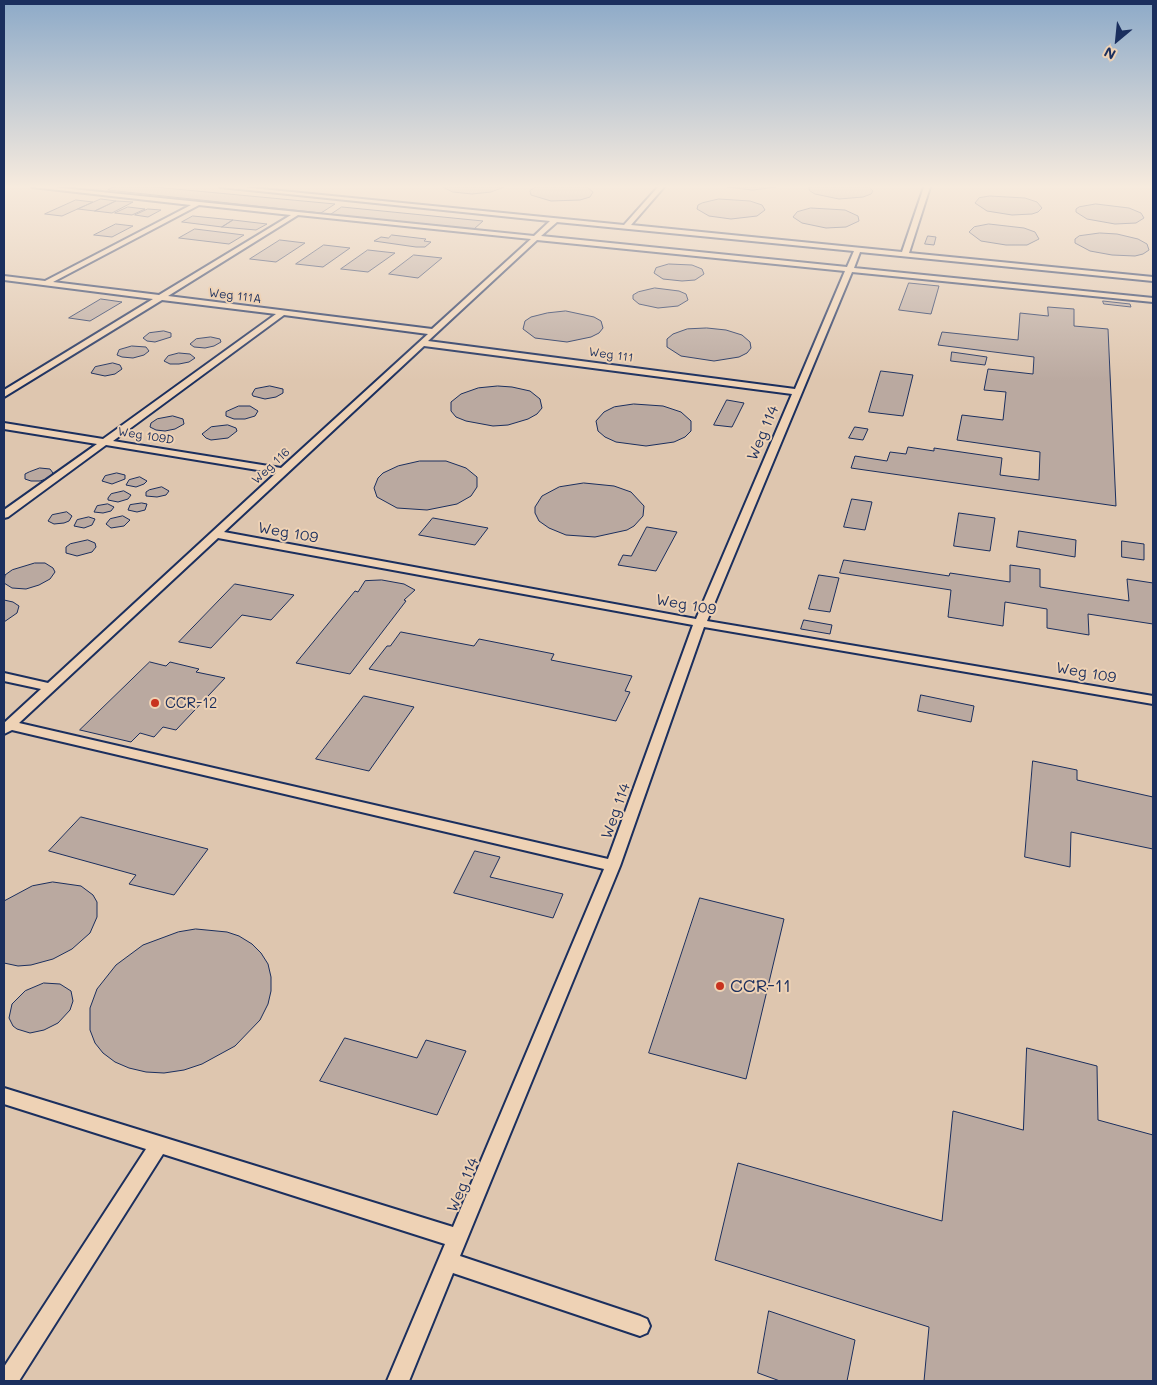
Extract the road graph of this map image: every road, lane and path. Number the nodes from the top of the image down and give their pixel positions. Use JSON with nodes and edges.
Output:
{"nodes":[{"id":1,"x":106,"y":252,"type":"edge"},
{"id":2,"x":235,"y":252,"type":"edge"},
{"id":3,"x":520,"y":252,"type":"edge"},
{"id":4,"x":659,"y":252,"type":"edge"},
{"id":5,"x":857,"y":252,"type":"edge"},
{"id":6,"x":877,"y":252,"type":"edge"},
{"id":7,"x":905,"y":254,"type":"joint"},
{"id":8,"x":850,"y":271,"type":"junction"},
{"id":9,"x":4,"y":278,"type":"edge"},
{"id":10,"x":1153,"y":279,"type":"edge"},
{"id":11,"x":46,"y":283,"type":"junction"},
{"id":12,"x":160,"y":298,"type":"junction"},
{"id":13,"x":1153,"y":300,"type":"edge"},
{"id":14,"x":283,"y":313,"type":"junction"},
{"id":15,"x":434,"y":332,"type":"junction"},
{"id":16,"x":422,"y":343,"type":"junction"},
{"id":17,"x":797,"y":392,"type":"junction"},
{"id":18,"x":4,"y":394,"type":"edge"},
{"id":19,"x":4,"y":426,"type":"edge"},
{"id":20,"x":104,"y":442,"type":"junction"},
{"id":21,"x":284,"y":471,"type":"junction"},
{"id":22,"x":4,"y":515,"type":"edge"},
{"id":23,"x":215,"y":534,"type":"junction"},
{"id":24,"x":700,"y":623,"type":"junction"},
{"id":25,"x":4,"y":677,"type":"edge"},
{"id":26,"x":50,"y":687,"type":"junction"},
{"id":27,"x":1153,"y":700,"type":"edge"},
{"id":28,"x":7,"y":728,"type":"edge"},
{"id":29,"x":613,"y":866,"type":"junction"},
{"id":30,"x":4,"y":1096,"type":"edge"},
{"id":31,"x":160,"y":1145,"type":"junction"},
{"id":32,"x":458,"y":1238,"type":"junction"},
{"id":33,"x":448,"y":1262,"type":"junction"},
{"id":34,"x":640,"y":1326,"type":"dead end"},
{"id":35,"x":7,"y":1381,"type":"edge"},
{"id":36,"x":398,"y":1381,"type":"edge"}],
"edges":[{"from":1,"to":11,"type":"lane"},
{"from":2,"to":12,"type":"lane"},
{"from":3,"to":15,"type":"lane","name":"Weg 116"},
{"from":4,"to":8,"type":"lane"},
{"from":5,"to":8,"type":"lane","name":"Weg 114"},
{"from":6,"to":7,"type":"lane"},
{"from":7,"to":10,"type":"lane"},
{"from":8,"to":13,"type":"lane"},
{"from":8,"to":17,"type":"lane","name":"Weg 114"},
{"from":9,"to":11,"type":"lane","name":"Weg 111A"},
{"from":11,"to":12,"type":"lane","name":"Weg 111A"},
{"from":12,"to":14,"type":"lane","name":"Weg 111A"},
{"from":12,"to":18,"type":"lane"},
{"from":14,"to":15,"type":"lane","name":"Weg 111A"},
{"from":14,"to":20,"type":"lane"},
{"from":15,"to":16,"type":"lane","name":"Weg 116"},
{"from":16,"to":17,"type":"lane","name":"Weg 111"},
{"from":16,"to":21,"type":"lane","name":"Weg 116"},
{"from":17,"to":24,"type":"lane","name":"Weg 114"},
{"from":19,"to":20,"type":"lane","name":"Weg 109D"},
{"from":20,"to":21,"type":"lane","name":"Weg 109D"},
{"from":20,"to":22,"type":"lane"},
{"from":21,"to":23,"type":"lane","name":"Weg 116"},
{"from":23,"to":24,"type":"lane","name":"Weg 109"},
{"from":23,"to":26,"type":"lane","name":"Weg 116"},
{"from":24,"to":27,"type":"lane","name":"Weg 109"},
{"from":24,"to":29,"type":"lane","name":"Weg 114"},
{"from":25,"to":26,"type":"lane"},
{"from":26,"to":28,"type":"lane","name":"Weg 116"},
{"from":28,"to":29,"type":"lane"},
{"from":29,"to":32,"type":"lane","name":"Weg 114"},
{"from":30,"to":31,"type":"lane"},
{"from":31,"to":32,"type":"lane"},
{"from":31,"to":35,"type":"lane"},
{"from":32,"to":33,"type":"lane","name":"Weg 114"},
{"from":33,"to":34,"type":"lane"},
{"from":33,"to":36,"type":"lane","name":"Weg 114"}]}
